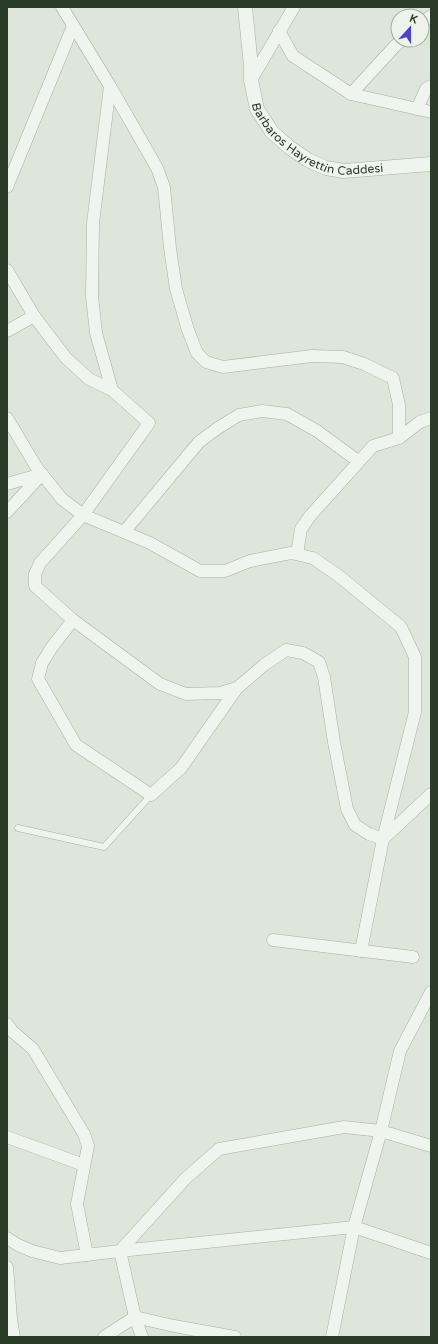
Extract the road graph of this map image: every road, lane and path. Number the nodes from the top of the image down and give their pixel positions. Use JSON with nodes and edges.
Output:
{"nodes":[{"id":1,"x":62,"y":7,"type":"edge"},
{"id":2,"x":245,"y":7,"type":"edge"},
{"id":3,"x":294,"y":7,"type":"edge"},
{"id":4,"x":73,"y":26,"type":"junction"},
{"id":5,"x":279,"y":32,"type":"junction"},
{"id":6,"x":393,"y":48,"type":"edge"},
{"id":7,"x":251,"y":80,"type":"junction"},
{"id":8,"x":110,"y":86,"type":"junction"},
{"id":9,"x":431,"y":86,"type":"edge"},
{"id":10,"x":351,"y":94,"type":"junction"},
{"id":11,"x":417,"y":109,"type":"junction"},
{"id":12,"x":431,"y":112,"type":"edge"},
{"id":13,"x":431,"y":164,"type":"edge"},
{"id":14,"x":7,"y":187,"type":"edge"},
{"id":15,"x":7,"y":270,"type":"edge"},
{"id":16,"x":34,"y":316,"type":"junction"},
{"id":17,"x":7,"y":331,"type":"edge"},
{"id":18,"x":112,"y":390,"type":"junction"},
{"id":19,"x":7,"y":418,"type":"edge"},
{"id":20,"x":431,"y":418,"type":"edge"},
{"id":21,"x":399,"y":438,"type":"junction"},
{"id":22,"x":358,"y":461,"type":"junction"},
{"id":23,"x":42,"y":474,"type":"junction"},
{"id":24,"x":7,"y":484,"type":"edge"},
{"id":25,"x":7,"y":512,"type":"edge"},
{"id":26,"x":83,"y":515,"type":"junction"},
{"id":27,"x":124,"y":532,"type":"junction"},
{"id":28,"x":297,"y":554,"type":"junction"},
{"id":29,"x":73,"y":620,"type":"junction"},
{"id":30,"x":237,"y":688,"type":"junction"},
{"id":31,"x":431,"y":794,"type":"edge"},
{"id":32,"x":151,"y":795,"type":"junction"},
{"id":33,"x":18,"y":828,"type":"dead end"},
{"id":34,"x":383,"y":839,"type":"junction"},
{"id":35,"x":273,"y":940,"type":"dead end"},
{"id":36,"x":361,"y":951,"type":"junction"},
{"id":37,"x":413,"y":957,"type":"dead end"},
{"id":38,"x":431,"y":992,"type":"edge"},
{"id":39,"x":7,"y":1024,"type":"edge"},
{"id":40,"x":381,"y":1131,"type":"junction"},
{"id":41,"x":7,"y":1137,"type":"edge"},
{"id":42,"x":431,"y":1146,"type":"edge"},
{"id":43,"x":84,"y":1165,"type":"junction"},
{"id":44,"x":354,"y":1227,"type":"junction"},
{"id":45,"x":7,"y":1238,"type":"edge"},
{"id":46,"x":120,"y":1250,"type":"junction"},
{"id":47,"x":431,"y":1253,"type":"edge"},
{"id":48,"x":87,"y":1255,"type":"junction"},
{"id":49,"x":7,"y":1267,"type":"edge"},
{"id":50,"x":135,"y":1317,"type":"junction"},
{"id":51,"x":14,"y":1337,"type":"edge"},
{"id":52,"x":104,"y":1337,"type":"edge"},
{"id":53,"x":142,"y":1337,"type":"edge"},
{"id":54,"x":235,"y":1337,"type":"edge"},
{"id":55,"x":332,"y":1337,"type":"edge"}],
"edges":[{"from":1,"to":4,"type":"street"},
{"from":2,"to":7,"type":"street","name":"Barbaros Hayrettin Caddesi"},
{"from":3,"to":5,"type":"street"},
{"from":4,"to":8,"type":"street"},
{"from":4,"to":14,"type":"street"},
{"from":5,"to":7,"type":"street"},
{"from":5,"to":10,"type":"street"},
{"from":6,"to":10,"type":"street"},
{"from":7,"to":13,"type":"street","name":"Barbaros Hayrettin Caddesi"},
{"from":8,"to":18,"type":"street"},
{"from":8,"to":21,"type":"street"},
{"from":9,"to":11,"type":"street"},
{"from":10,"to":11,"type":"street"},
{"from":11,"to":12,"type":"street"},
{"from":15,"to":16,"type":"street"},
{"from":16,"to":17,"type":"street"},
{"from":16,"to":18,"type":"street"},
{"from":18,"to":26,"type":"street"},
{"from":19,"to":23,"type":"street"},
{"from":20,"to":21,"type":"street"},
{"from":21,"to":22,"type":"street"},
{"from":22,"to":27,"type":"street"},
{"from":22,"to":28,"type":"street"},
{"from":23,"to":24,"type":"street"},
{"from":23,"to":25,"type":"street"},
{"from":23,"to":26,"type":"street"},
{"from":26,"to":27,"type":"street"},
{"from":26,"to":29,"type":"street"},
{"from":27,"to":28,"type":"street"},
{"from":28,"to":34,"type":"street"},
{"from":29,"to":30,"type":"street"},
{"from":29,"to":32,"type":"street"},
{"from":30,"to":32,"type":"street"},
{"from":30,"to":34,"type":"street"},
{"from":31,"to":34,"type":"street"},
{"from":32,"to":33,"type":"lane"},
{"from":34,"to":36,"type":"street"},
{"from":35,"to":36,"type":"street"},
{"from":36,"to":37,"type":"street"},
{"from":38,"to":40,"type":"street"},
{"from":39,"to":43,"type":"street"},
{"from":40,"to":42,"type":"street"},
{"from":40,"to":44,"type":"street"},
{"from":40,"to":46,"type":"street"},
{"from":41,"to":43,"type":"street"},
{"from":43,"to":48,"type":"street"},
{"from":44,"to":46,"type":"street"},
{"from":44,"to":47,"type":"street"},
{"from":44,"to":55,"type":"street"},
{"from":45,"to":48,"type":"street"},
{"from":46,"to":48,"type":"street"},
{"from":46,"to":50,"type":"street"},
{"from":49,"to":51,"type":"street"},
{"from":50,"to":52,"type":"street"},
{"from":50,"to":53,"type":"street"},
{"from":50,"to":54,"type":"street"}]}
